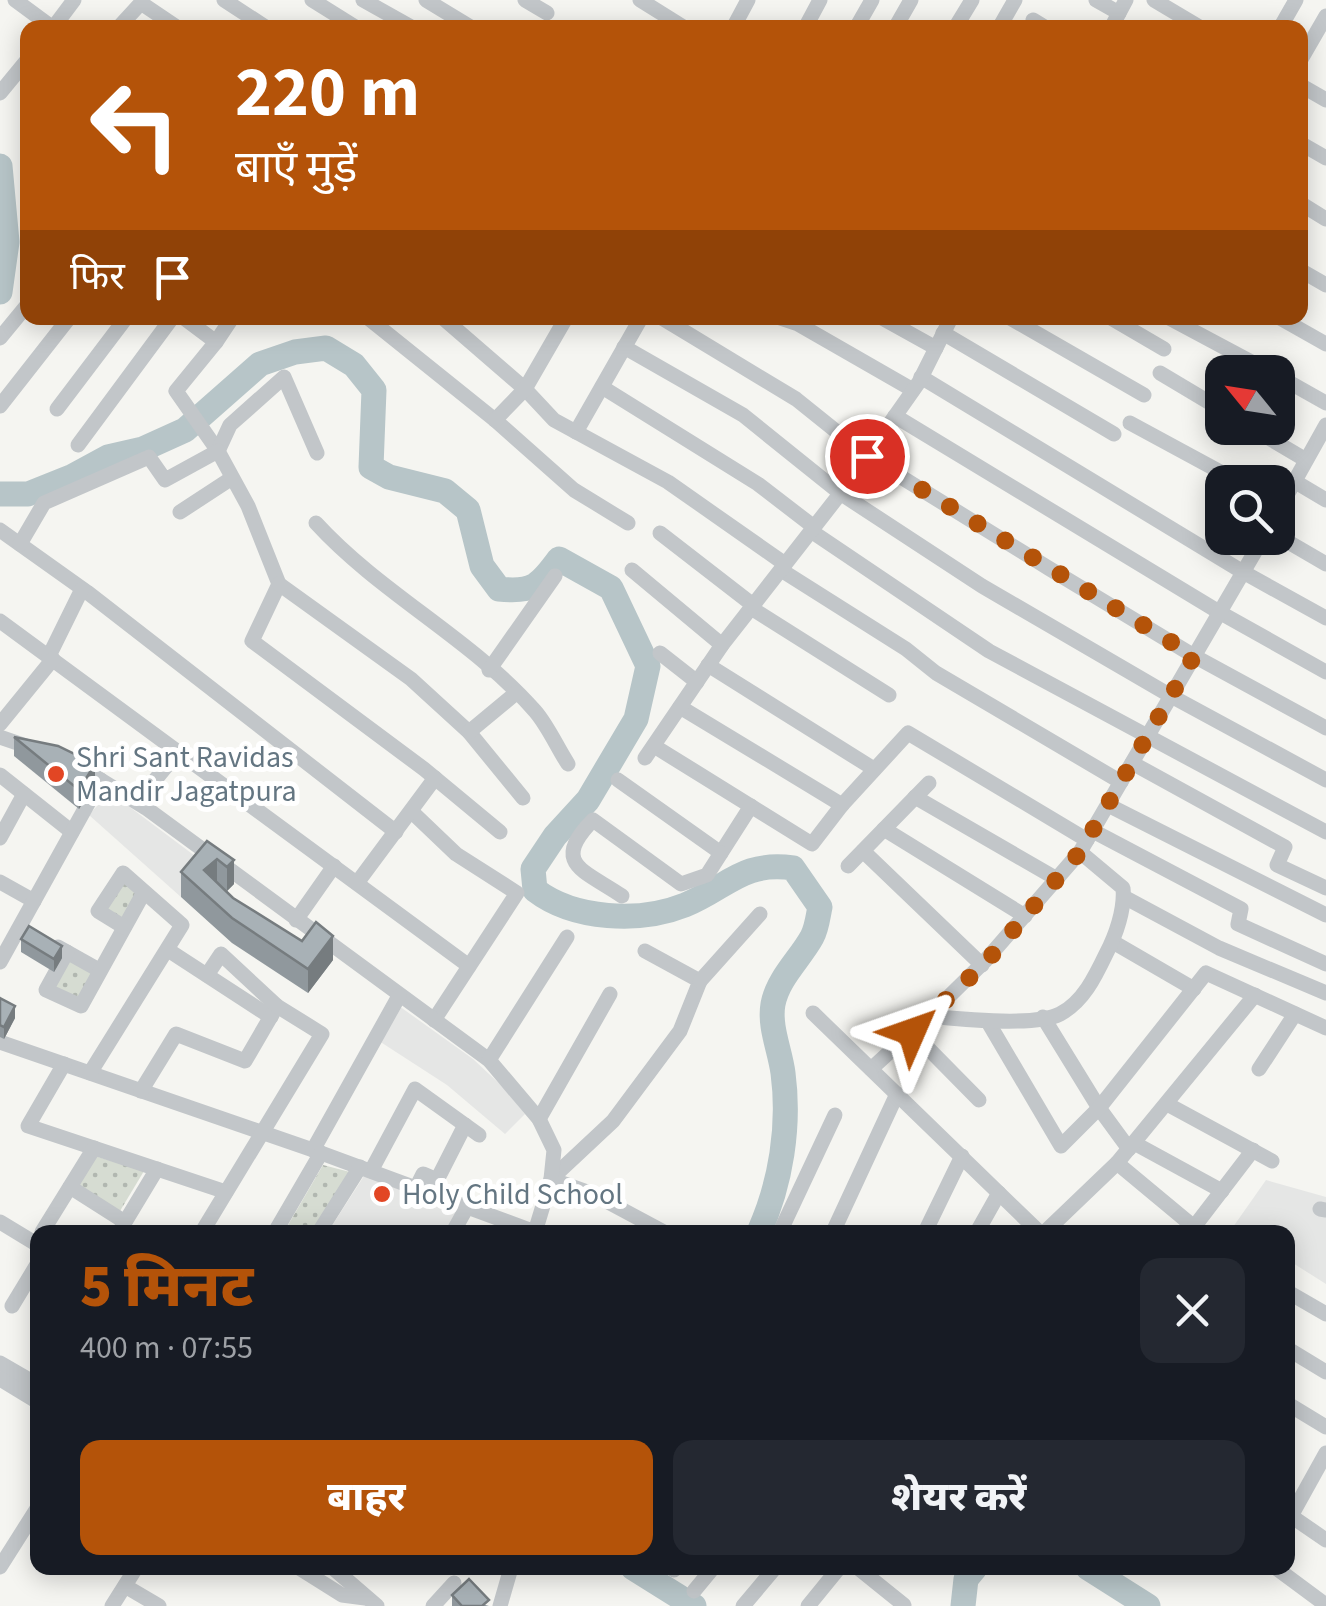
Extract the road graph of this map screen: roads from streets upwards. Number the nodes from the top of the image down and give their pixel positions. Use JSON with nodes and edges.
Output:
{"nodes":[{"id":1,"x":14,"y":0,"type":"edge"},
{"id":2,"x":74,"y":0,"type":"edge"},
{"id":3,"x":224,"y":0,"type":"edge"},
{"id":4,"x":312,"y":0,"type":"edge"},
{"id":5,"x":363,"y":0,"type":"edge"},
{"id":6,"x":426,"y":0,"type":"edge"},
{"id":7,"x":526,"y":0,"type":"edge"},
{"id":8,"x":640,"y":0,"type":"edge"},
{"id":9,"x":1096,"y":0,"type":"edge"},
{"id":10,"x":1162,"y":2,"type":"edge"},
{"id":11,"x":547,"y":13,"type":"dead end"},
{"id":12,"x":1119,"y":13,"type":"edge"},
{"id":13,"x":1326,"y":16,"type":"edge"},
{"id":14,"x":43,"y":20,"type":"edge"},
{"id":15,"x":58,"y":20,"type":"edge"},
{"id":16,"x":125,"y":20,"type":"edge"},
{"id":17,"x":166,"y":20,"type":"edge"},
{"id":18,"x":255,"y":20,"type":"edge"},
{"id":19,"x":339,"y":20,"type":"edge"},
{"id":20,"x":399,"y":20,"type":"edge"},
{"id":21,"x":459,"y":20,"type":"edge"},
{"id":22,"x":672,"y":20,"type":"edge"},
{"id":23,"x":1189,"y":20,"type":"edge"},
{"id":24,"x":1308,"y":46,"type":"edge"},
{"id":25,"x":20,"y":68,"type":"edge"},
{"id":26,"x":0,"y":92,"type":"edge"},
{"id":27,"x":20,"y":314,"type":"edge"},
{"id":28,"x":64,"y":325,"type":"edge"},
{"id":29,"x":121,"y":325,"type":"edge"},
{"id":30,"x":167,"y":325,"type":"edge"},
{"id":31,"x":193,"y":325,"type":"edge"},
{"id":32,"x":227,"y":325,"type":"edge"},
{"id":33,"x":377,"y":325,"type":"edge"},
{"id":34,"x":451,"y":325,"type":"edge"},
{"id":35,"x":562,"y":325,"type":"edge"},
{"id":36,"x":637,"y":325,"type":"edge"},
{"id":37,"x":674,"y":325,"type":"edge"},
{"id":38,"x":800,"y":325,"type":"edge"},
{"id":39,"x":1022,"y":325,"type":"edge"},
{"id":40,"x":1123,"y":325,"type":"edge"},
{"id":41,"x":1182,"y":325,"type":"edge"},
{"id":42,"x":1292,"y":325,"type":"edge"},
{"id":43,"x":944,"y":328,"type":"edge"},
{"id":44,"x":0,"y":338,"type":"edge"},
{"id":45,"x":216,"y":342,"type":"junction"},
{"id":46,"x":1326,"y":344,"type":"edge"},
{"id":47,"x":624,"y":347,"type":"junction"},
{"id":48,"x":1164,"y":348,"type":"dead end"},
{"id":49,"x":1238,"y":355,"type":"edge"},
{"id":50,"x":1160,"y":373,"type":"dead end"},
{"id":51,"x":917,"y":384,"type":"junction"},
{"id":52,"x":602,"y":386,"type":"junction"},
{"id":53,"x":1295,"y":386,"type":"edge"},
{"id":54,"x":525,"y":388,"type":"junction"},
{"id":55,"x":1144,"y":395,"type":"dead end"},
{"id":56,"x":1205,"y":400,"type":"edge"},
{"id":57,"x":1326,"y":403,"type":"edge"},
{"id":58,"x":0,"y":406,"type":"edge"},
{"id":59,"x":57,"y":409,"type":"dead end"},
{"id":60,"x":894,"y":416,"type":"junction"},
{"id":61,"x":495,"y":420,"type":"junction"},
{"id":62,"x":1130,"y":423,"type":"dead end"},
{"id":63,"x":576,"y":432,"type":"junction"},
{"id":64,"x":1324,"y":432,"type":"edge"},
{"id":65,"x":1114,"y":434,"type":"dead end"},
{"id":66,"x":78,"y":445,"type":"dead end"},
{"id":67,"x":1281,"y":445,"type":"edge"},
{"id":68,"x":218,"y":451,"type":"junction"},
{"id":69,"x":317,"y":453,"type":"dead end"},
{"id":70,"x":867,"y":456,"type":"junction"},
{"id":71,"x":1306,"y":460,"type":"junction"},
{"id":72,"x":1208,"y":465,"type":"edge"},
{"id":73,"x":232,"y":478,"type":"junction"},
{"id":74,"x":1295,"y":479,"type":"edge"},
{"id":75,"x":1295,"y":482,"type":"edge"},
{"id":76,"x":840,"y":493,"type":"junction"},
{"id":77,"x":1326,"y":500,"type":"edge"},
{"id":78,"x":180,"y":512,"type":"dead end"},
{"id":79,"x":316,"y":523,"type":"dead end"},
{"id":80,"x":628,"y":523,"type":"dead end"},
{"id":81,"x":812,"y":529,"type":"junction"},
{"id":82,"x":0,"y":530,"type":"edge"},
{"id":83,"x":660,"y":533,"type":"dead end"},
{"id":84,"x":20,"y":544,"type":"junction"},
{"id":85,"x":1295,"y":546,"type":"edge"},
{"id":86,"x":1253,"y":555,"type":"edge"},
{"id":87,"x":1326,"y":564,"type":"edge"},
{"id":88,"x":783,"y":567,"type":"junction"},
{"id":89,"x":632,"y":570,"type":"dead end"},
{"id":90,"x":1243,"y":572,"type":"junction"},
{"id":91,"x":555,"y":576,"type":"dead end"},
{"id":92,"x":279,"y":584,"type":"junction"},
{"id":93,"x":82,"y":589,"type":"junction"},
{"id":94,"x":752,"y":606,"type":"junction"},
{"id":95,"x":1219,"y":612,"type":"junction"},
{"id":96,"x":1326,"y":618,"type":"edge"},
{"id":97,"x":0,"y":621,"type":"edge"},
{"id":98,"x":722,"y":645,"type":"junction"},
{"id":99,"x":660,"y":653,"type":"dead end"},
{"id":100,"x":1194,"y":656,"type":"junction"},
{"id":101,"x":51,"y":657,"type":"junction"},
{"id":102,"x":708,"y":665,"type":"junction"},
{"id":103,"x":489,"y":670,"type":"junction"},
{"id":104,"x":1326,"y":672,"type":"edge"},
{"id":105,"x":697,"y":682,"type":"junction"},
{"id":106,"x":516,"y":693,"type":"junction"},
{"id":107,"x":888,"y":695,"type":"dead end"},
{"id":108,"x":1171,"y":696,"type":"junction"},
{"id":109,"x":680,"y":707,"type":"junction"},
{"id":110,"x":0,"y":724,"type":"edge"},
{"id":111,"x":1326,"y":728,"type":"edge"},
{"id":112,"x":469,"y":732,"type":"junction"},
{"id":113,"x":0,"y":736,"type":"edge"},
{"id":114,"x":1147,"y":738,"type":"junction"},
{"id":115,"x":178,"y":752,"type":"junction"},
{"id":116,"x":1132,"y":763,"type":"junction"},
{"id":117,"x":568,"y":764,"type":"dead end"},
{"id":118,"x":874,"y":769,"type":"junction"},
{"id":119,"x":0,"y":775,"type":"edge"},
{"id":120,"x":435,"y":778,"type":"junction"},
{"id":121,"x":101,"y":780,"type":"junction"},
{"id":122,"x":618,"y":780,"type":"dead end"},
{"id":123,"x":1326,"y":780,"type":"edge"},
{"id":124,"x":1121,"y":782,"type":"junction"},
{"id":125,"x":928,"y":783,"type":"dead end"},
{"id":126,"x":24,"y":794,"type":"junction"},
{"id":127,"x":915,"y":797,"type":"junction"},
{"id":128,"x":522,"y":798,"type":"dead end"},
{"id":129,"x":138,"y":802,"type":"junction"},
{"id":130,"x":842,"y":805,"type":"junction"},
{"id":131,"x":1108,"y":805,"type":"junction"},
{"id":132,"x":751,"y":806,"type":"junction"},
{"id":133,"x":412,"y":812,"type":"junction"},
{"id":134,"x":2,"y":829,"type":"edge"},
{"id":135,"x":884,"y":829,"type":"junction"},
{"id":136,"x":72,"y":832,"type":"junction"},
{"id":137,"x":396,"y":832,"type":"junction"},
{"id":138,"x":500,"y":832,"type":"dead end"},
{"id":139,"x":1326,"y":832,"type":"edge"},
{"id":140,"x":1087,"y":841,"type":"junction"},
{"id":141,"x":863,"y":851,"type":"junction"},
{"id":142,"x":722,"y":853,"type":"junction"},
{"id":143,"x":334,"y":866,"type":"junction"},
{"id":144,"x":848,"y":866,"type":"dead end"},
{"id":145,"x":1057,"y":879,"type":"junction"},
{"id":146,"x":0,"y":882,"type":"edge"},
{"id":147,"x":357,"y":883,"type":"junction"},
{"id":148,"x":1326,"y":888,"type":"edge"},
{"id":149,"x":144,"y":892,"type":"junction"},
{"id":150,"x":622,"y":896,"type":"dead end"},
{"id":151,"x":1124,"y":897,"type":"junction"},
{"id":152,"x":34,"y":902,"type":"junction"},
{"id":153,"x":760,"y":914,"type":"dead end"},
{"id":154,"x":1326,"y":915,"type":"edge"},
{"id":155,"x":1025,"y":916,"type":"junction"},
{"id":156,"x":296,"y":920,"type":"junction"},
{"id":157,"x":20,"y":926,"type":"junction"},
{"id":158,"x":124,"y":926,"type":"junction"},
{"id":159,"x":567,"y":937,"type":"dead end"},
{"id":160,"x":1112,"y":942,"type":"junction"},
{"id":161,"x":168,"y":950,"type":"junction"},
{"id":162,"x":645,"y":951,"type":"dead end"},
{"id":163,"x":67,"y":952,"type":"junction"},
{"id":164,"x":0,"y":962,"type":"edge"},
{"id":165,"x":1326,"y":964,"type":"edge"},
{"id":166,"x":982,"y":965,"type":"junction"},
{"id":167,"x":469,"y":966,"type":"junction"},
{"id":168,"x":99,"y":970,"type":"junction"},
{"id":169,"x":207,"y":975,"type":"junction"},
{"id":170,"x":700,"y":982,"type":"junction"},
{"id":171,"x":1194,"y":989,"type":"junction"},
{"id":172,"x":1326,"y":993,"type":"edge"},
{"id":173,"x":610,"y":994,"type":"dead end"},
{"id":174,"x":1254,"y":995,"type":"junction"},
{"id":175,"x":398,"y":996,"type":"junction"},
{"id":176,"x":274,"y":1012,"type":"junction"},
{"id":177,"x":812,"y":1013,"type":"dead end"},
{"id":178,"x":1294,"y":1014,"type":"junction"},
{"id":179,"x":929,"y":1016,"type":"junction"},
{"id":180,"x":1043,"y":1017,"type":"junction"},
{"id":181,"x":434,"y":1020,"type":"junction"},
{"id":182,"x":988,"y":1022,"type":"junction"},
{"id":183,"x":1326,"y":1028,"type":"edge"},
{"id":184,"x":912,"y":1032,"type":"junction"},
{"id":185,"x":0,"y":1042,"type":"edge"},
{"id":186,"x":488,"y":1060,"type":"junction"},
{"id":187,"x":64,"y":1064,"type":"junction"},
{"id":188,"x":870,"y":1069,"type":"junction"},
{"id":189,"x":1259,"y":1070,"type":"dead end"},
{"id":190,"x":90,"y":1074,"type":"junction"},
{"id":191,"x":142,"y":1091,"type":"junction"},
{"id":192,"x":897,"y":1094,"type":"junction"},
{"id":193,"x":979,"y":1100,"type":"dead end"},
{"id":194,"x":1167,"y":1104,"type":"junction"},
{"id":195,"x":1099,"y":1108,"type":"junction"},
{"id":196,"x":835,"y":1114,"type":"dead end"},
{"id":197,"x":539,"y":1118,"type":"junction"},
{"id":198,"x":260,"y":1132,"type":"junction"},
{"id":199,"x":1132,"y":1146,"type":"junction"},
{"id":200,"x":94,"y":1148,"type":"junction"},
{"id":201,"x":1253,"y":1150,"type":"junction"},
{"id":202,"x":317,"y":1151,"type":"junction"},
{"id":203,"x":962,"y":1156,"type":"junction"},
{"id":204,"x":1272,"y":1160,"type":"dead end"},
{"id":205,"x":1117,"y":1163,"type":"junction"},
{"id":206,"x":157,"y":1169,"type":"junction"},
{"id":207,"x":366,"y":1169,"type":"junction"},
{"id":208,"x":552,"y":1179,"type":"junction"},
{"id":209,"x":70,"y":1187,"type":"junction"},
{"id":210,"x":416,"y":1188,"type":"junction"},
{"id":211,"x":1222,"y":1190,"type":"junction"},
{"id":212,"x":226,"y":1192,"type":"junction"},
{"id":213,"x":999,"y":1193,"type":"junction"},
{"id":214,"x":467,"y":1207,"type":"junction"},
{"id":215,"x":0,"y":1222,"type":"edge"},
{"id":216,"x":47,"y":1225,"type":"edge"},
{"id":217,"x":119,"y":1225,"type":"edge"},
{"id":218,"x":123,"y":1225,"type":"edge"},
{"id":219,"x":211,"y":1225,"type":"edge"},
{"id":220,"x":279,"y":1225,"type":"edge"},
{"id":221,"x":323,"y":1225,"type":"edge"},
{"id":222,"x":457,"y":1225,"type":"edge"},
{"id":223,"x":516,"y":1225,"type":"edge"},
{"id":224,"x":537,"y":1225,"type":"edge"},
{"id":225,"x":651,"y":1225,"type":"edge"},
{"id":226,"x":783,"y":1225,"type":"edge"},
{"id":227,"x":836,"y":1225,"type":"edge"},
{"id":228,"x":928,"y":1225,"type":"edge"},
{"id":229,"x":981,"y":1225,"type":"edge"},
{"id":230,"x":1029,"y":1225,"type":"edge"},
{"id":231,"x":1040,"y":1225,"type":"edge"},
{"id":232,"x":1191,"y":1225,"type":"edge"},
{"id":233,"x":1200,"y":1225,"type":"edge"},
{"id":234,"x":30,"y":1236,"type":"edge"},
{"id":235,"x":30,"y":1276,"type":"edge"},
{"id":236,"x":1295,"y":1296,"type":"edge"},
{"id":237,"x":12,"y":1306,"type":"dead end"},
{"id":238,"x":1326,"y":1314,"type":"edge"},
{"id":239,"x":1295,"y":1353,"type":"edge"},
{"id":240,"x":0,"y":1363,"type":"edge"},
{"id":241,"x":1326,"y":1372,"type":"edge"},
{"id":242,"x":0,"y":1379,"type":"edge"},
{"id":243,"x":30,"y":1380,"type":"edge"},
{"id":244,"x":30,"y":1397,"type":"edge"},
{"id":245,"x":1295,"y":1408,"type":"edge"},
{"id":246,"x":1326,"y":1427,"type":"edge"},
{"id":247,"x":1326,"y":1453,"type":"edge"},
{"id":248,"x":1295,"y":1505,"type":"edge"},
{"id":249,"x":30,"y":1519,"type":"edge"},
{"id":250,"x":1295,"y":1519,"type":"edge"},
{"id":251,"x":1326,"y":1540,"type":"edge"},
{"id":252,"x":0,"y":1567,"type":"edge"},
{"id":253,"x":132,"y":1575,"type":"edge"},
{"id":254,"x":310,"y":1575,"type":"edge"},
{"id":255,"x":344,"y":1575,"type":"edge"},
{"id":256,"x":509,"y":1575,"type":"edge"},
{"id":257,"x":707,"y":1575,"type":"edge"},
{"id":258,"x":770,"y":1575,"type":"edge"},
{"id":259,"x":833,"y":1575,"type":"edge"},
{"id":260,"x":867,"y":1575,"type":"edge"},
{"id":261,"x":1285,"y":1575,"type":"edge"},
{"id":262,"x":454,"y":1583,"type":"dead end"},
{"id":263,"x":125,"y":1586,"type":"junction"},
{"id":264,"x":694,"y":1591,"type":"dead end"},
{"id":265,"x":372,"y":1602,"type":"edge"},
{"id":266,"x":904,"y":1605,"type":"edge"},
{"id":267,"x":112,"y":1606,"type":"edge"},
{"id":268,"x":159,"y":1606,"type":"edge"},
{"id":269,"x":433,"y":1606,"type":"edge"},
{"id":270,"x":500,"y":1606,"type":"edge"},
{"id":271,"x":743,"y":1606,"type":"edge"},
{"id":272,"x":808,"y":1606,"type":"edge"},
{"id":273,"x":1326,"y":1606,"type":"edge"}],
"edges":[{"from":1,"to":14,"type":"street"},
{"from":2,"to":15,"type":"street"},
{"from":3,"to":18,"type":"street"},
{"from":4,"to":19,"type":"street"},
{"from":5,"to":20,"type":"street"},
{"from":6,"to":21,"type":"street"},
{"from":7,"to":11,"type":"street"},
{"from":8,"to":22,"type":"street"},
{"from":9,"to":12,"type":"street"},
{"from":10,"to":23,"type":"street"},
{"from":13,"to":24,"type":"street"},
{"from":16,"to":17,"type":"street"},
{"from":25,"to":26,"type":"street"},
{"from":27,"to":44,"type":"street"},
{"from":28,"to":58,"type":"street"},
{"from":29,"to":59,"type":"street"},
{"from":30,"to":66,"type":"street"},
{"from":31,"to":45,"type":"street"},
{"from":32,"to":45,"type":"street"},
{"from":33,"to":61,"type":"street"},
{"from":34,"to":54,"type":"street"},
{"from":35,"to":54,"type":"street"},
{"from":36,"to":47,"type":"street"},
{"from":37,"to":70,"type":"street"},
{"from":38,"to":51,"type":"street"},
{"from":39,"to":55,"type":"street"},
{"from":40,"to":48,"type":"street"},
{"from":41,"to":49,"type":"street"},
{"from":42,"to":46,"type":"street"},
{"from":43,"to":51,"type":"street"},
{"from":43,"to":65,"type":"street"},
{"from":45,"to":68,"type":"street"},
{"from":47,"to":52,"type":"street"},
{"from":47,"to":76,"type":"street"},
{"from":50,"to":56,"type":"street"},
{"from":51,"to":60,"type":"street"},
{"from":51,"to":90,"type":"street"},
{"from":52,"to":63,"type":"street"},
{"from":52,"to":81,"type":"street"},
{"from":53,"to":57,"type":"street"},
{"from":54,"to":61,"type":"street"},
{"from":54,"to":63,"type":"street"},
{"from":60,"to":70,"type":"street"},
{"from":60,"to":95,"type":"street"},
{"from":61,"to":80,"type":"street"},
{"from":62,"to":72,"type":"street"},
{"from":63,"to":88,"type":"street"},
{"from":64,"to":71,"type":"street"},
{"from":67,"to":71,"type":"street"},
{"from":68,"to":69,"type":"street"},
{"from":68,"to":73,"type":"street"},
{"from":68,"to":84,"type":"street"},
{"from":70,"to":76,"type":"street"},
{"from":70,"to":100,"type":"street"},
{"from":71,"to":74,"type":"street"},
{"from":73,"to":78,"type":"street"},
{"from":73,"to":92,"type":"street"},
{"from":75,"to":77,"type":"street"},
{"from":76,"to":81,"type":"street"},
{"from":76,"to":108,"type":"street"},
{"from":79,"to":103,"type":"street"},
{"from":81,"to":88,"type":"street"},
{"from":81,"to":114,"type":"street"},
{"from":82,"to":84,"type":"street"},
{"from":83,"to":94,"type":"street"},
{"from":84,"to":93,"type":"street"},
{"from":85,"to":87,"type":"street"},
{"from":86,"to":90,"type":"street"},
{"from":88,"to":94,"type":"street"},
{"from":88,"to":124,"type":"street"},
{"from":89,"to":98,"type":"street"},
{"from":90,"to":95,"type":"street"},
{"from":90,"to":96,"type":"street"},
{"from":91,"to":103,"type":"street"},
{"from":92,"to":112,"type":"street"},
{"from":92,"to":120,"type":"street"},
{"from":93,"to":101,"type":"street"},
{"from":93,"to":137,"type":"street"},
{"from":94,"to":98,"type":"street"},
{"from":94,"to":107,"type":"street"},
{"from":95,"to":100,"type":"street"},
{"from":95,"to":104,"type":"street"},
{"from":97,"to":101,"type":"street"},
{"from":98,"to":102,"type":"street"},
{"from":99,"to":105,"type":"street"},
{"from":100,"to":108,"type":"street"},
{"from":100,"to":111,"type":"street"},
{"from":101,"to":110,"type":"street"},
{"from":101,"to":115,"type":"street"},
{"from":102,"to":105,"type":"street"},
{"from":102,"to":118,"type":"street"},
{"from":103,"to":106,"type":"street"},
{"from":105,"to":109,"type":"street"},
{"from":106,"to":112,"type":"street"},
{"from":106,"to":117,"type":"street"},
{"from":108,"to":114,"type":"street"},
{"from":108,"to":123,"type":"street"},
{"from":109,"to":130,"type":"street"},
{"from":109,"to":132,"type":"street"},
{"from":112,"to":128,"type":"street"},
{"from":113,"to":121,"type":"street"},
{"from":114,"to":116,"type":"street"},
{"from":114,"to":139,"type":"street"},
{"from":115,"to":129,"type":"street"},
{"from":115,"to":143,"type":"street"},
{"from":116,"to":124,"type":"street"},
{"from":116,"to":148,"type":"street"},
{"from":118,"to":130,"type":"street"},
{"from":118,"to":140,"type":"street"},
{"from":119,"to":126,"type":"street"},
{"from":120,"to":133,"type":"street"},
{"from":120,"to":138,"type":"street"},
{"from":121,"to":129,"type":"street"},
{"from":121,"to":136,"type":"street"},
{"from":122,"to":142,"type":"street"},
{"from":124,"to":131,"type":"street"},
{"from":125,"to":127,"type":"street"},
{"from":126,"to":134,"type":"street"},
{"from":126,"to":136,"type":"street"},
{"from":127,"to":135,"type":"street"},
{"from":127,"to":145,"type":"street"},
{"from":129,"to":156,"type":"street"},
{"from":130,"to":132,"type":"street"},
{"from":131,"to":140,"type":"street"},
{"from":131,"to":154,"type":"street"},
{"from":132,"to":142,"type":"street"},
{"from":133,"to":137,"type":"street"},
{"from":133,"to":167,"type":"street"},
{"from":135,"to":141,"type":"street"},
{"from":135,"to":155,"type":"street"},
{"from":136,"to":152,"type":"street"},
{"from":137,"to":147,"type":"street"},
{"from":140,"to":145,"type":"street"},
{"from":140,"to":151,"type":"street"},
{"from":140,"to":165,"type":"street"},
{"from":141,"to":144,"type":"street"},
{"from":141,"to":166,"type":"street"},
{"from":142,"to":150,"type":"street"},
{"from":143,"to":147,"type":"street"},
{"from":143,"to":156,"type":"street"},
{"from":145,"to":155,"type":"street"},
{"from":146,"to":152,"type":"street"},
{"from":147,"to":167,"type":"street"},
{"from":149,"to":158,"type":"street"},
{"from":149,"to":158,"type":"street"},
{"from":149,"to":161,"type":"street"},
{"from":151,"to":160,"type":"street"},
{"from":151,"to":172,"type":"street"},
{"from":152,"to":157,"type":"street"},
{"from":153,"to":170,"type":"street"},
{"from":155,"to":166,"type":"street"},
{"from":156,"to":175,"type":"street"},
{"from":157,"to":163,"type":"street"},
{"from":157,"to":164,"type":"street"},
{"from":158,"to":168,"type":"street"},
{"from":159,"to":186,"type":"street"},
{"from":160,"to":171,"type":"street"},
{"from":160,"to":180,"type":"street"},
{"from":161,"to":169,"type":"street"},
{"from":161,"to":190,"type":"street"},
{"from":162,"to":170,"type":"street"},
{"from":163,"to":168,"type":"street"},
{"from":163,"to":168,"type":"street"},
{"from":166,"to":179,"type":"street"},
{"from":167,"to":181,"type":"street"},
{"from":169,"to":176,"type":"street"},
{"from":169,"to":176,"type":"street"},
{"from":170,"to":208,"type":"street"},
{"from":171,"to":174,"type":"street"},
{"from":171,"to":195,"type":"street"},
{"from":173,"to":197,"type":"street"},
{"from":174,"to":178,"type":"street"},
{"from":174,"to":194,"type":"street"},
{"from":175,"to":181,"type":"street"},
{"from":175,"to":202,"type":"street"},
{"from":176,"to":191,"type":"street"},
{"from":176,"to":198,"type":"street"},
{"from":177,"to":188,"type":"street"},
{"from":178,"to":183,"type":"street"},
{"from":178,"to":189,"type":"street"},
{"from":179,"to":182,"type":"street"},
{"from":179,"to":184,"type":"street"},
{"from":180,"to":182,"type":"street"},
{"from":180,"to":195,"type":"street"},
{"from":181,"to":186,"type":"street"},
{"from":182,"to":195,"type":"street"},
{"from":184,"to":188,"type":"street"},
{"from":184,"to":193,"type":"street"},
{"from":185,"to":187,"type":"street"},
{"from":186,"to":197,"type":"street"},
{"from":187,"to":190,"type":"street"},
{"from":187,"to":200,"type":"street"},
{"from":188,"to":192,"type":"street"},
{"from":190,"to":191,"type":"street"},
{"from":191,"to":198,"type":"street"},
{"from":192,"to":203,"type":"street"},
{"from":192,"to":227,"type":"street"},
{"from":194,"to":199,"type":"street"},
{"from":194,"to":201,"type":"street"},
{"from":195,"to":199,"type":"street"},
{"from":196,"to":226,"type":"street"},
{"from":197,"to":208,"type":"street"},
{"from":198,"to":202,"type":"street"},
{"from":198,"to":212,"type":"street"},
{"from":199,"to":205,"type":"street"},
{"from":199,"to":211,"type":"street"},
{"from":200,"to":206,"type":"street"},
{"from":200,"to":209,"type":"street"},
{"from":201,"to":204,"type":"street"},
{"from":201,"to":211,"type":"street"},
{"from":202,"to":207,"type":"street"},
{"from":202,"to":220,"type":"street"},
{"from":203,"to":213,"type":"street"},
{"from":203,"to":228,"type":"street"},
{"from":205,"to":231,"type":"street"},
{"from":205,"to":232,"type":"street"},
{"from":206,"to":212,"type":"street"},
{"from":206,"to":218,"type":"street"},
{"from":207,"to":210,"type":"street"},
{"from":207,"to":210,"type":"street"},
{"from":207,"to":221,"type":"street"},
{"from":208,"to":224,"type":"street"},
{"from":208,"to":225,"type":"street"},
{"from":209,"to":216,"type":"street"},
{"from":209,"to":217,"type":"street"},
{"from":210,"to":214,"type":"street"},
{"from":211,"to":233,"type":"street"},
{"from":212,"to":219,"type":"street"},
{"from":213,"to":229,"type":"street"},
{"from":213,"to":230,"type":"street"},
{"from":214,"to":222,"type":"street"},
{"from":214,"to":223,"type":"street"},
{"from":215,"to":234,"type":"street"},
{"from":235,"to":237,"type":"street"},
{"from":236,"to":238,"type":"street"},
{"from":239,"to":241,"type":"street"},
{"from":240,"to":243,"type":"street"},
{"from":242,"to":244,"type":"street"},
{"from":245,"to":246,"type":"street"},
{"from":247,"to":248,"type":"street"},
{"from":249,"to":252,"type":"street"},
{"from":250,"to":251,"type":"street"},
{"from":253,"to":263,"type":"street"},
{"from":254,"to":265,"type":"street"},
{"from":255,"to":265,"type":"street"},
{"from":256,"to":270,"type":"street"},
{"from":257,"to":264,"type":"street"},
{"from":258,"to":271,"type":"street"},
{"from":259,"to":272,"type":"street"},
{"from":260,"to":266,"type":"street"},
{"from":261,"to":273,"type":"street"},
{"from":262,"to":269,"type":"street"},
{"from":263,"to":267,"type":"street"},
{"from":263,"to":268,"type":"street"}]}
